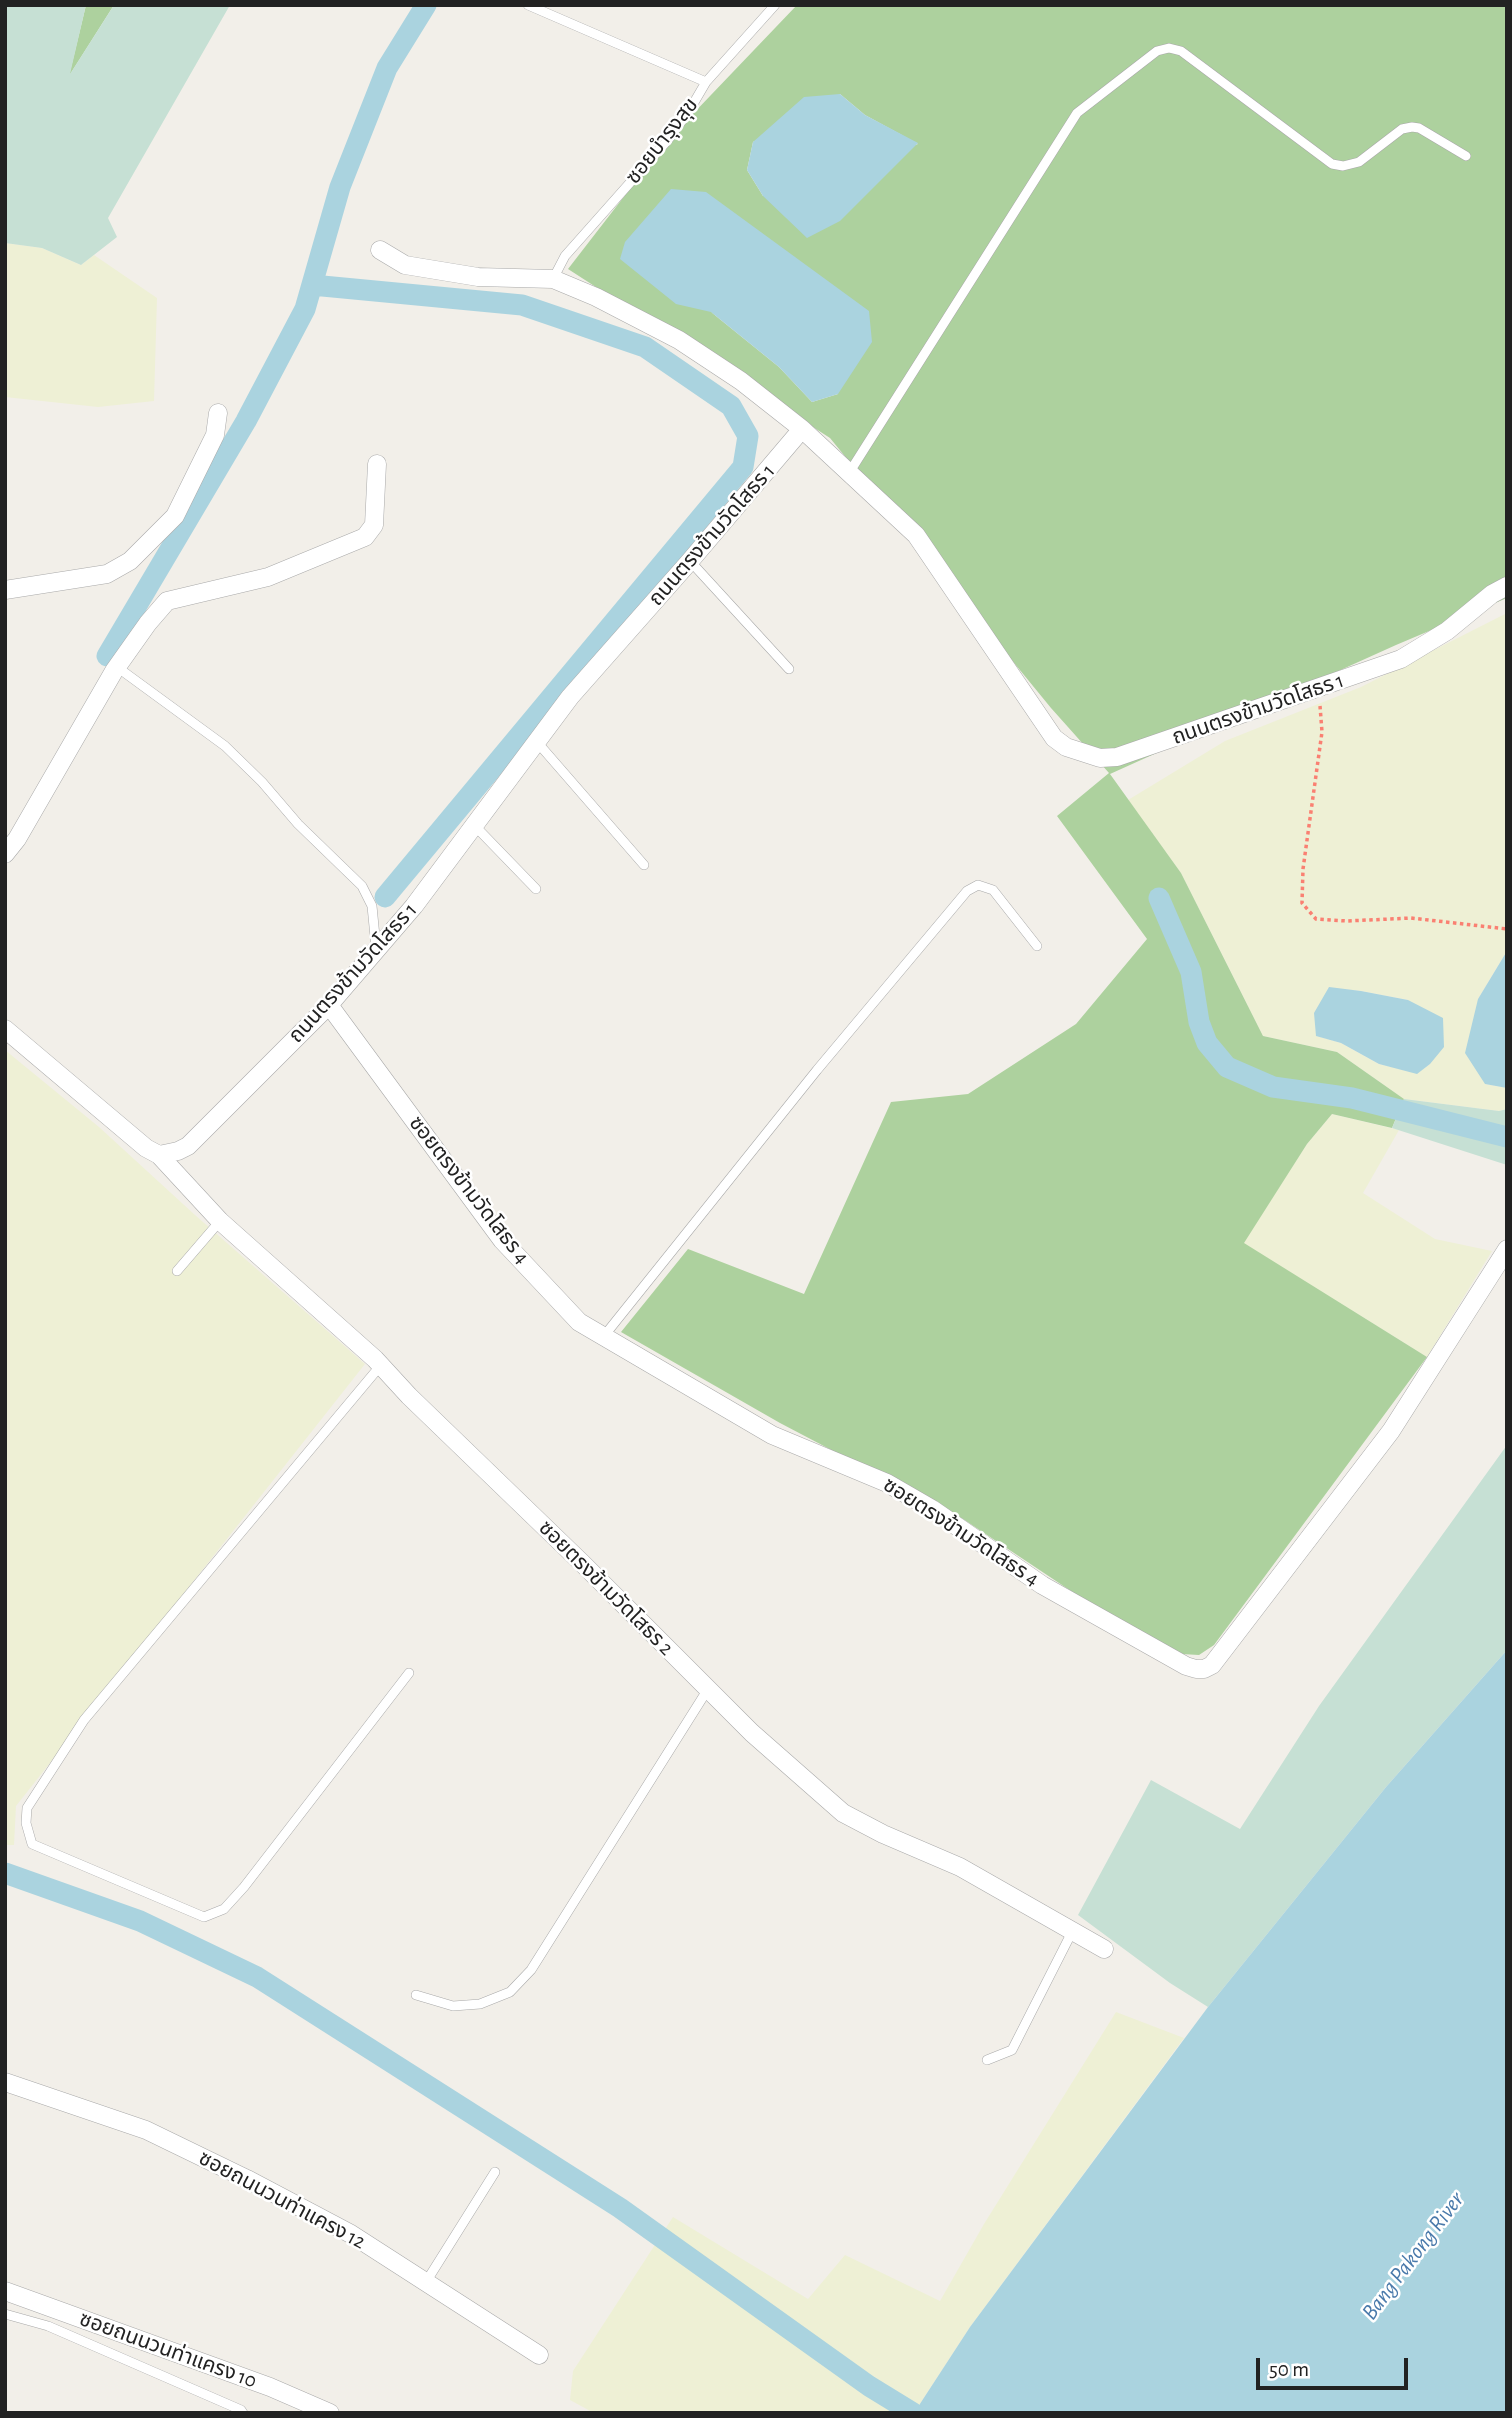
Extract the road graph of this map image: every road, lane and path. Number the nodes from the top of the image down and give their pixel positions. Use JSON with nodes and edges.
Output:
{"nodes":[{"id":1,"x":528,"y":5,"type":"edge"},
{"id":2,"x":775,"y":5,"type":"edge"},
{"id":3,"x":706,"y":82,"type":"junction"},
{"id":4,"x":1466,"y":156,"type":"dead end"},
{"id":5,"x":380,"y":250,"type":"dead end"},
{"id":6,"x":553,"y":279,"type":"junction"},
{"id":7,"x":218,"y":413,"type":"dead end"},
{"id":8,"x":803,"y":429,"type":"junction"},
{"id":9,"x":377,"y":464,"type":"dead end"},
{"id":10,"x":848,"y":475,"type":"junction"},
{"id":11,"x":690,"y":561,"type":"junction"},
{"id":12,"x":1507,"y":586,"type":"edge"},
{"id":13,"x":5,"y":590,"type":"edge"},
{"id":14,"x":117,"y":667,"type":"junction"},
{"id":15,"x":789,"y":669,"type":"dead end"},
{"id":16,"x":1317,"y":688,"type":"junction"},
{"id":17,"x":537,"y":742,"type":"junction"},
{"id":18,"x":475,"y":826,"type":"junction"},
{"id":19,"x":5,"y":854,"type":"edge"},
{"id":20,"x":644,"y":865,"type":"dead end"},
{"id":21,"x":536,"y":890,"type":"dead end"},
{"id":22,"x":1507,"y":929,"type":"edge"},
{"id":23,"x":1037,"y":946,"type":"dead end"},
{"id":24,"x":376,"y":949,"type":"junction"},
{"id":25,"x":329,"y":1005,"type":"junction"},
{"id":26,"x":5,"y":1029,"type":"edge"},
{"id":27,"x":159,"y":1155,"type":"junction"},
{"id":28,"x":220,"y":1221,"type":"junction"},
{"id":29,"x":1507,"y":1249,"type":"edge"},
{"id":30,"x":177,"y":1271,"type":"dead end"},
{"id":31,"x":604,"y":1336,"type":"junction"},
{"id":32,"x":381,"y":1365,"type":"junction"},
{"id":33,"x":410,"y":1673,"type":"dead end"},
{"id":34,"x":708,"y":1689,"type":"junction"},
{"id":35,"x":1073,"y":1930,"type":"junction"},
{"id":36,"x":1104,"y":1948,"type":"dead end"},
{"id":37,"x":416,"y":1995,"type":"dead end"},
{"id":38,"x":987,"y":2060,"type":"dead end"},
{"id":39,"x":5,"y":2082,"type":"edge"},
{"id":40,"x":495,"y":2172,"type":"dead end"},
{"id":41,"x":426,"y":2282,"type":"junction"},
{"id":42,"x":5,"y":2291,"type":"edge"},
{"id":43,"x":5,"y":2314,"type":"edge"},
{"id":44,"x":539,"y":2355,"type":"dead end"},
{"id":45,"x":243,"y":2413,"type":"edge"},
{"id":46,"x":330,"y":2413,"type":"edge"}],
"edges":[{"from":1,"to":3,"type":"lane"},
{"from":2,"to":3,"type":"lane","name":"ซอยบำรุงสุข"},
{"from":3,"to":6,"type":"lane","name":"ซอยบำรุงสุข"},
{"from":4,"to":10,"type":"lane"},
{"from":5,"to":6,"type":"street"},
{"from":6,"to":8,"type":"street"},
{"from":7,"to":13,"type":"street"},
{"from":8,"to":10,"type":"street","name":"ถนนตรงข้ามวัดโสธร 1"},
{"from":8,"to":11,"type":"street","name":"ถนนตรงข้ามวัดโสธร 1"},
{"from":9,"to":14,"type":"street"},
{"from":10,"to":16,"type":"street","name":"ถนนตรงข้ามวัดโสธร 1"},
{"from":11,"to":15,"type":"lane"},
{"from":11,"to":17,"type":"street","name":"ถนนตรงข้ามวัดโสธร 1"},
{"from":12,"to":16,"type":"street","name":"ถนนตรงข้ามวัดโสธร 1"},
{"from":14,"to":19,"type":"street"},
{"from":14,"to":24,"type":"lane"},
{"from":16,"to":22,"type":"path"},
{"from":17,"to":18,"type":"street","name":"ถนนตรงข้ามวัดโสธร 1"},
{"from":17,"to":20,"type":"lane"},
{"from":18,"to":21,"type":"lane"},
{"from":18,"to":24,"type":"street","name":"ถนนตรงข้ามวัดโสธร 1"},
{"from":23,"to":31,"type":"lane"},
{"from":24,"to":25,"type":"street","name":"ถนนตรงข้ามวัดโสธร 1"},
{"from":25,"to":27,"type":"street","name":"ถนนตรงข้ามวัดโสธร 1"},
{"from":25,"to":31,"type":"street","name":"ซอยตรงข้ามวัดโสธร 4"},
{"from":26,"to":27,"type":"street"},
{"from":27,"to":28,"type":"street","name":"ซอยตรงข้ามวัดโสธร 2"},
{"from":28,"to":30,"type":"lane"},
{"from":28,"to":32,"type":"street","name":"ซอยตรงข้ามวัดโสธร 2"},
{"from":29,"to":31,"type":"street","name":"ซอยตรงข้ามวัดโสธร 4"},
{"from":32,"to":33,"type":"lane"},
{"from":32,"to":34,"type":"street","name":"ซอยตรงข้ามวัดโสธร 2"},
{"from":34,"to":35,"type":"street","name":"ซอยตรงข้ามวัดโสธร 2"},
{"from":34,"to":37,"type":"lane"},
{"from":35,"to":36,"type":"street","name":"ซอยตรงข้ามวัดโสธร 2"},
{"from":35,"to":38,"type":"lane"},
{"from":39,"to":41,"type":"street","name":"ซอยถนนวนท่าแครง 12"},
{"from":40,"to":41,"type":"lane"},
{"from":41,"to":44,"type":"street","name":"ซอยถนนวนท่าแครง 12"},
{"from":42,"to":46,"type":"street","name":"ซอยถนนวนท่าแครง 10"},
{"from":43,"to":45,"type":"lane"}]}
